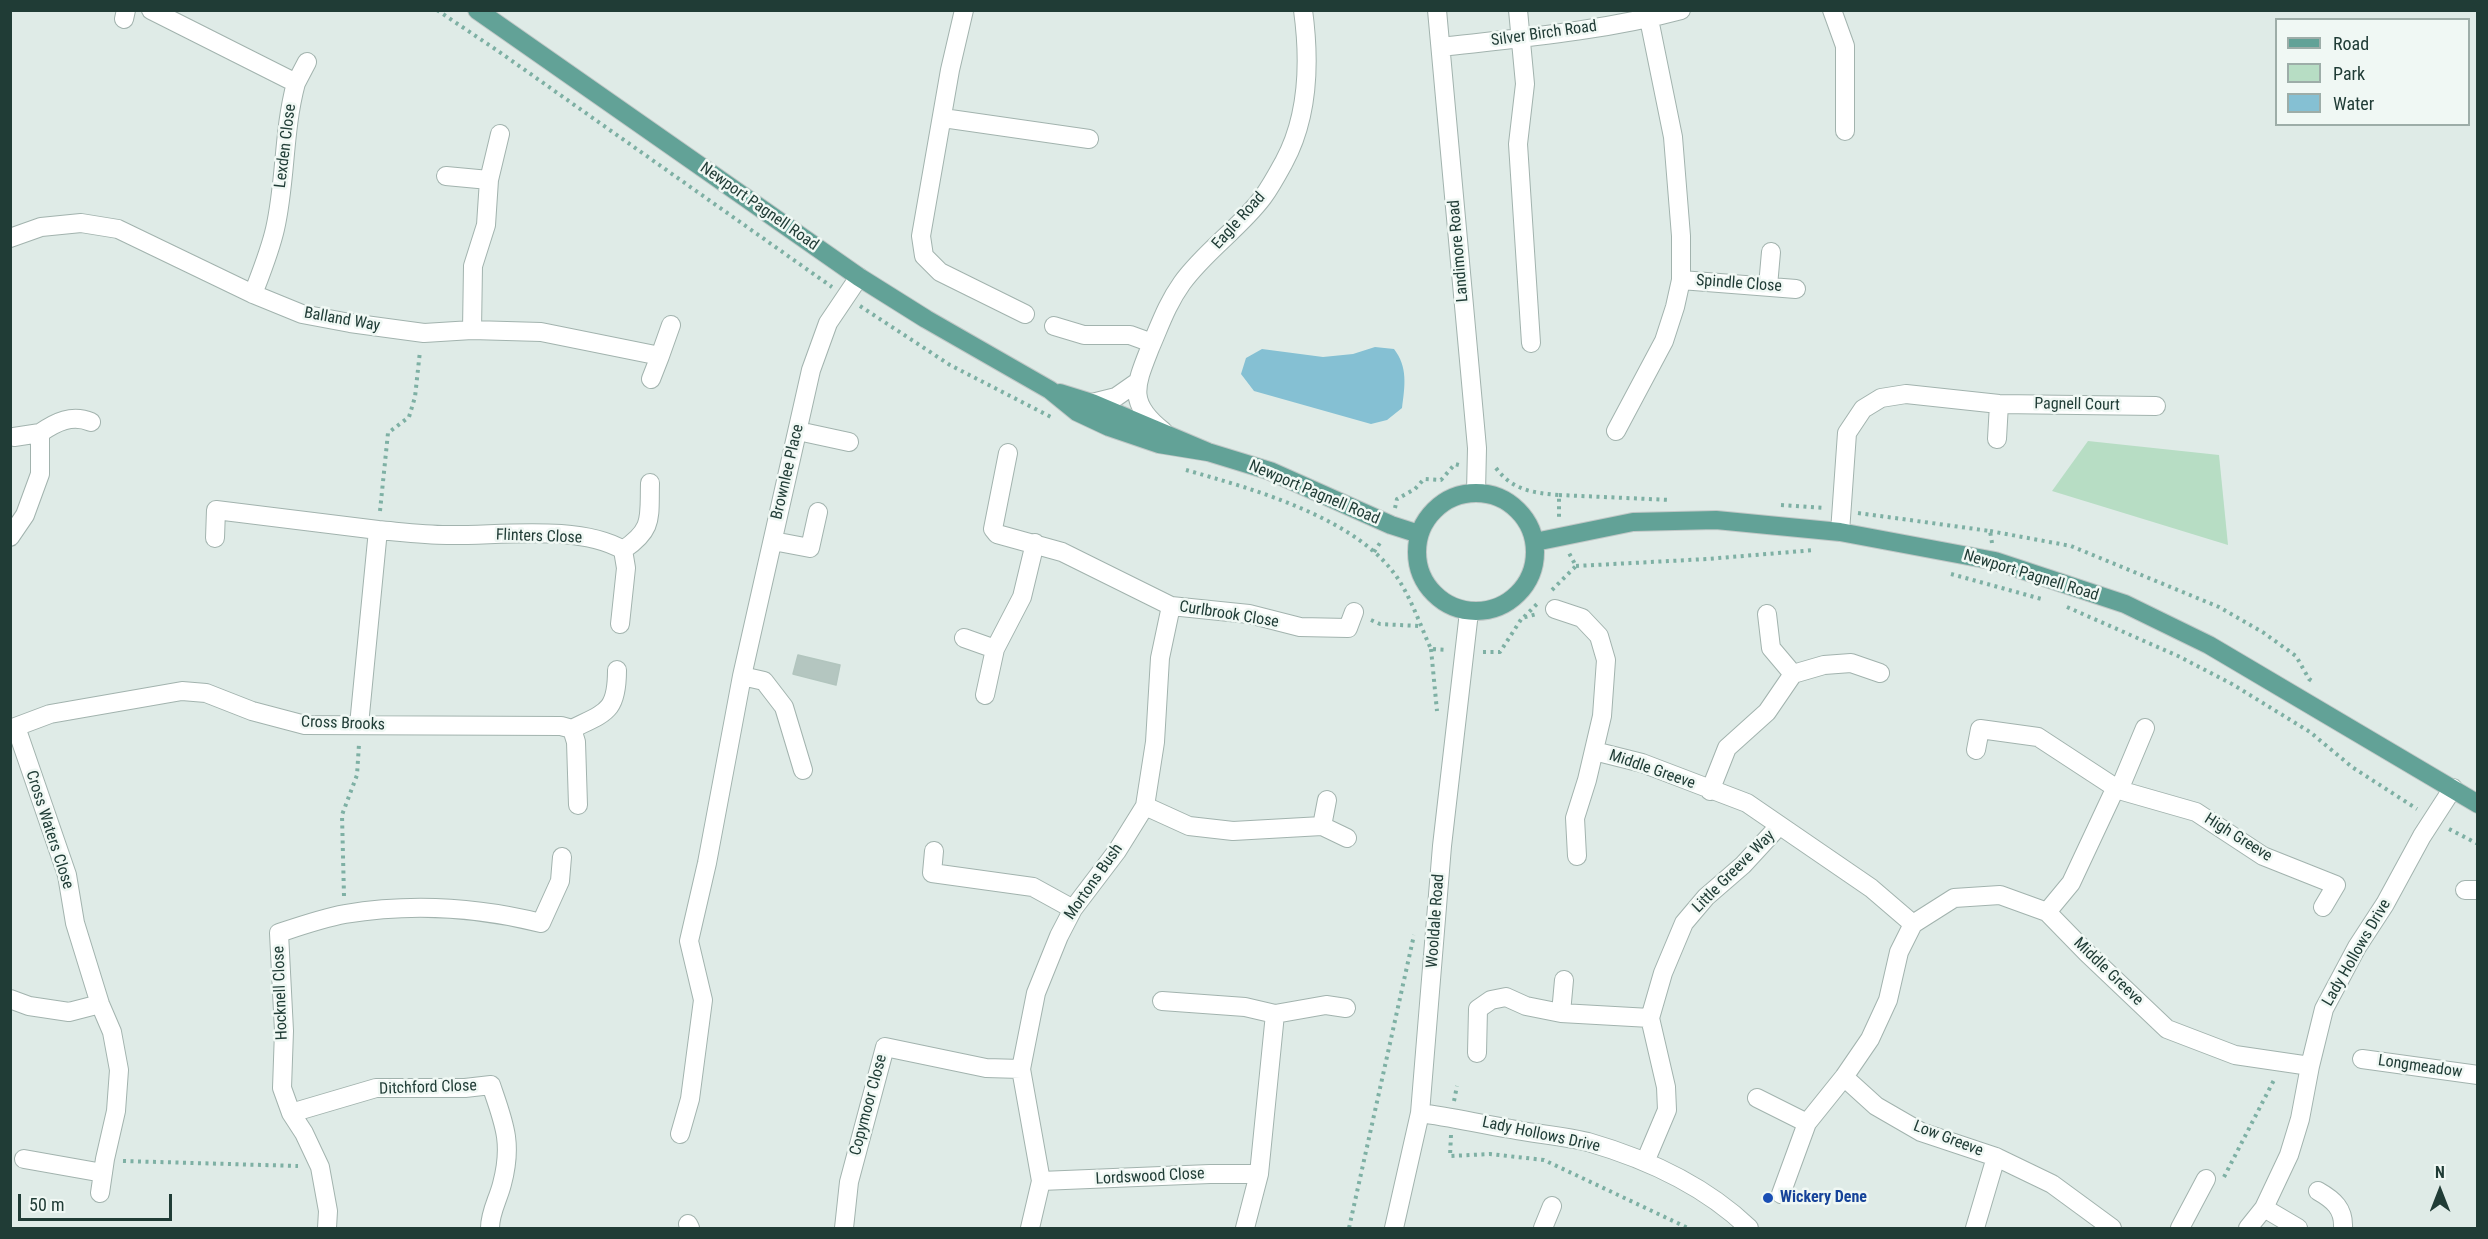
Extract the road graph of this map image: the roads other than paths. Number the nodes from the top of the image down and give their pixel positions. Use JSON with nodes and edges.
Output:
{"nodes":[{"id":1,"x":151,"y":10,"type":"edge"},
{"id":2,"x":477,"y":10,"type":"edge"},
{"id":3,"x":964,"y":10,"type":"edge"},
{"id":4,"x":1303,"y":10,"type":"edge"},
{"id":5,"x":1437,"y":10,"type":"edge"},
{"id":6,"x":1518,"y":10,"type":"edge"},
{"id":7,"x":1681,"y":10,"type":"edge"},
{"id":8,"x":1832,"y":10,"type":"edge"},
{"id":9,"x":1649,"y":19,"type":"junction"},
{"id":10,"x":1521,"y":38,"type":"junction"},
{"id":11,"x":1441,"y":46,"type":"junction"},
{"id":12,"x":307,"y":62,"type":"dead end"},
{"id":13,"x":296,"y":83,"type":"junction"},
{"id":14,"x":943,"y":118,"type":"junction"},
{"id":15,"x":1845,"y":131,"type":"dead end"},
{"id":16,"x":500,"y":134,"type":"dead end"},
{"id":17,"x":1089,"y":139,"type":"dead end"},
{"id":18,"x":446,"y":176,"type":"dead end"},
{"id":19,"x":489,"y":180,"type":"junction"},
{"id":20,"x":12,"y":231,"type":"edge"},
{"id":21,"x":1771,"y":252,"type":"dead end"},
{"id":22,"x":859,"y":277,"type":"junction"},
{"id":23,"x":1681,"y":280,"type":"junction"},
{"id":24,"x":1768,"y":286,"type":"junction"},
{"id":25,"x":1796,"y":289,"type":"dead end"},
{"id":26,"x":253,"y":294,"type":"junction"},
{"id":27,"x":1025,"y":314,"type":"dead end"},
{"id":28,"x":671,"y":325,"type":"dead end"},
{"id":29,"x":1054,"y":326,"type":"dead end"},
{"id":30,"x":472,"y":330,"type":"junction"},
{"id":31,"x":1152,"y":343,"type":"junction"},
{"id":32,"x":1531,"y":343,"type":"dead end"},
{"id":33,"x":660,"y":356,"type":"junction"},
{"id":34,"x":651,"y":379,"type":"dead end"},
{"id":35,"x":1136,"y":383,"type":"junction"},
{"id":36,"x":1050,"y":390,"type":"junction"},
{"id":37,"x":1092,"y":403,"type":"junction"},
{"id":38,"x":1999,"y":404,"type":"junction"},
{"id":39,"x":2156,"y":406,"type":"dead end"},
{"id":40,"x":91,"y":422,"type":"dead end"},
{"id":41,"x":798,"y":431,"type":"junction"},
{"id":42,"x":1163,"y":431,"type":"junction"},
{"id":43,"x":1616,"y":431,"type":"dead end"},
{"id":44,"x":40,"y":434,"type":"junction"},
{"id":45,"x":14,"y":437,"type":"dead end"},
{"id":46,"x":1997,"y":439,"type":"dead end"},
{"id":47,"x":849,"y":442,"type":"dead end"},
{"id":48,"x":1208,"y":452,"type":"junction"},
{"id":49,"x":1008,"y":453,"type":"dead end"},
{"id":50,"x":650,"y":483,"type":"dead end"},
{"id":51,"x":1476,"y":492,"type":"junction"},
{"id":52,"x":818,"y":512,"type":"dead end"},
{"id":53,"x":378,"y":530,"type":"junction"},
{"id":54,"x":1840,"y":532,"type":"junction"},
{"id":55,"x":1419,"y":534,"type":"junction"},
{"id":56,"x":10,"y":537,"type":"edge"},
{"id":57,"x":215,"y":538,"type":"dead end"},
{"id":58,"x":773,"y":541,"type":"junction"},
{"id":59,"x":1535,"y":542,"type":"junction"},
{"id":60,"x":1035,"y":543,"type":"junction"},
{"id":61,"x":623,"y":550,"type":"junction"},
{"id":62,"x":1172,"y":606,"type":"junction"},
{"id":63,"x":1555,"y":609,"type":"dead end"},
{"id":64,"x":1354,"y":612,"type":"road end"},
{"id":65,"x":1470,"y":612,"type":"junction"},
{"id":66,"x":1767,"y":614,"type":"dead end"},
{"id":67,"x":620,"y":624,"type":"dead end"},
{"id":68,"x":964,"y":638,"type":"dead end"},
{"id":69,"x":995,"y":649,"type":"junction"},
{"id":70,"x":617,"y":670,"type":"dead end"},
{"id":71,"x":1880,"y":673,"type":"dead end"},
{"id":72,"x":1793,"y":674,"type":"junction"},
{"id":73,"x":742,"y":676,"type":"junction"},
{"id":74,"x":985,"y":695,"type":"dead end"},
{"id":75,"x":359,"y":725,"type":"junction"},
{"id":76,"x":13,"y":728,"type":"edge"},
{"id":77,"x":2145,"y":728,"type":"dead end"},
{"id":78,"x":572,"y":729,"type":"junction"},
{"id":79,"x":1977,"y":750,"type":"dead end"},
{"id":80,"x":1594,"y":751,"type":"junction"},
{"id":81,"x":803,"y":770,"type":"dead end"},
{"id":82,"x":2453,"y":788,"type":"junction"},
{"id":83,"x":2117,"y":790,"type":"junction"},
{"id":84,"x":1710,"y":791,"type":"junction"},
{"id":85,"x":1327,"y":800,"type":"dead end"},
{"id":86,"x":2478,"y":804,"type":"edge"},
{"id":87,"x":578,"y":805,"type":"dead end"},
{"id":88,"x":1145,"y":806,"type":"junction"},
{"id":89,"x":1322,"y":826,"type":"junction"},
{"id":90,"x":1778,"y":827,"type":"junction"},
{"id":91,"x":1347,"y":838,"type":"dead end"},
{"id":92,"x":934,"y":851,"type":"dead end"},
{"id":93,"x":1577,"y":856,"type":"dead end"},
{"id":94,"x":562,"y":857,"type":"dead end"},
{"id":95,"x":2323,"y":907,"type":"dead end"},
{"id":96,"x":1073,"y":909,"type":"junction"},
{"id":97,"x":2047,"y":912,"type":"junction"},
{"id":98,"x":1913,"y":924,"type":"junction"},
{"id":99,"x":1564,"y":980,"type":"dead end"},
{"id":100,"x":10,"y":999,"type":"edge"},
{"id":101,"x":1162,"y":1001,"type":"dead end"},
{"id":102,"x":100,"y":1004,"type":"junction"},
{"id":103,"x":1346,"y":1008,"type":"dead end"},
{"id":104,"x":1562,"y":1013,"type":"junction"},
{"id":105,"x":1275,"y":1014,"type":"junction"},
{"id":106,"x":1650,"y":1018,"type":"junction"},
{"id":107,"x":1477,"y":1053,"type":"dead end"},
{"id":108,"x":2362,"y":1059,"type":"dead end"},
{"id":109,"x":2310,"y":1066,"type":"junction"},
{"id":110,"x":1021,"y":1068,"type":"junction"},
{"id":111,"x":2478,"y":1075,"type":"edge"},
{"id":112,"x":1844,"y":1077,"type":"junction"},
{"id":113,"x":1757,"y":1098,"type":"dead end"},
{"id":114,"x":291,"y":1113,"type":"junction"},
{"id":115,"x":1420,"y":1113,"type":"junction"},
{"id":116,"x":1807,"y":1123,"type":"junction"},
{"id":117,"x":680,"y":1134,"type":"dead end"},
{"id":118,"x":1996,"y":1157,"type":"junction"},
{"id":119,"x":24,"y":1160,"type":"dead end"},
{"id":120,"x":1645,"y":1162,"type":"junction"},
{"id":121,"x":104,"y":1166,"type":"junction"},
{"id":122,"x":1259,"y":1174,"type":"junction"},
{"id":123,"x":1041,"y":1181,"type":"junction"},
{"id":124,"x":2213,"y":1182,"type":"road end"},
{"id":125,"x":2318,"y":1191,"type":"dead end"},
{"id":126,"x":100,"y":1193,"type":"dead end"},
{"id":127,"x":1780,"y":1194,"type":"dead end"},
{"id":128,"x":1552,"y":1206,"type":"dead end"},
{"id":129,"x":2264,"y":1208,"type":"junction"},
{"id":130,"x":327,"y":1228,"type":"edge"},
{"id":131,"x":490,"y":1228,"type":"edge"},
{"id":132,"x":844,"y":1228,"type":"edge"},
{"id":133,"x":1030,"y":1228,"type":"edge"},
{"id":134,"x":1245,"y":1228,"type":"edge"},
{"id":135,"x":1394,"y":1228,"type":"edge"},
{"id":136,"x":1543,"y":1228,"type":"edge"},
{"id":137,"x":1749,"y":1228,"type":"edge"},
{"id":138,"x":1975,"y":1228,"type":"edge"},
{"id":139,"x":2109,"y":1228,"type":"edge"},
{"id":140,"x":2180,"y":1228,"type":"edge"},
{"id":141,"x":2248,"y":1228,"type":"edge"},
{"id":142,"x":2298,"y":1228,"type":"edge"},
{"id":143,"x":2343,"y":1228,"type":"edge"}],
"edges":[{"from":1,"to":13,"type":"street","name":"Lexden Close"},
{"from":2,"to":22,"type":"main road","name":"Newport Pagnell Road"},
{"from":3,"to":14,"type":"street"},
{"from":4,"to":31,"type":"street","name":"Eagle Road"},
{"from":5,"to":11,"type":"street","name":"Landimore Road"},
{"from":6,"to":10,"type":"street"},
{"from":7,"to":9,"type":"street","name":"Silver Birch Road"},
{"from":8,"to":15,"type":"street"},
{"from":9,"to":10,"type":"street","name":"Silver Birch Road"},
{"from":9,"to":23,"type":"street"},
{"from":10,"to":11,"type":"street","name":"Silver Birch Road"},
{"from":10,"to":32,"type":"street"},
{"from":11,"to":51,"type":"street","name":"Landimore Road"},
{"from":12,"to":13,"type":"street"},
{"from":13,"to":26,"type":"street","name":"Lexden Close"},
{"from":14,"to":17,"type":"street"},
{"from":14,"to":27,"type":"street"},
{"from":16,"to":19,"type":"street"},
{"from":18,"to":19,"type":"street"},
{"from":19,"to":30,"type":"street"},
{"from":20,"to":26,"type":"street","name":"Balland Way"},
{"from":21,"to":24,"type":"street"},
{"from":22,"to":36,"type":"main road","name":"Newport Pagnell Road"},
{"from":22,"to":41,"type":"street","name":"Brownlee Place"},
{"from":23,"to":24,"type":"street","name":"Spindle Close"},
{"from":23,"to":43,"type":"street"},
{"from":24,"to":25,"type":"street","name":"Spindle Close"},
{"from":26,"to":30,"type":"street","name":"Balland Way"},
{"from":28,"to":33,"type":"street"},
{"from":29,"to":31,"type":"street"},
{"from":30,"to":33,"type":"street","name":"Balland Way"},
{"from":31,"to":35,"type":"street","name":"Eagle Road"},
{"from":33,"to":34,"type":"street"},
{"from":35,"to":37,"type":"street"},
{"from":35,"to":42,"type":"street"},
{"from":36,"to":37,"type":"main road","name":"Newport Pagnell Road"},
{"from":36,"to":48,"type":"main road","name":"Newport Pagnell Road"},
{"from":37,"to":42,"type":"main road","name":"Newport Pagnell Road"},
{"from":38,"to":39,"type":"street","name":"Pagnell Court"},
{"from":38,"to":46,"type":"street"},
{"from":38,"to":54,"type":"street","name":"Pagnell Court"},
{"from":40,"to":44,"type":"street"},
{"from":41,"to":47,"type":"street"},
{"from":41,"to":58,"type":"street","name":"Brownlee Place"},
{"from":42,"to":48,"type":"main road","name":"Newport Pagnell Road"},
{"from":44,"to":45,"type":"street"},
{"from":44,"to":56,"type":"street"},
{"from":48,"to":55,"type":"main road","name":"Newport Pagnell Road"},
{"from":49,"to":60,"type":"street","name":"Curlbrook Close"},
{"from":50,"to":61,"type":"street"},
{"from":51,"to":55,"type":"main road"},
{"from":51,"to":59,"type":"main road"},
{"from":52,"to":58,"type":"street"},
{"from":53,"to":57,"type":"street","name":"Flinters Close"},
{"from":53,"to":61,"type":"street","name":"Flinters Close"},
{"from":53,"to":75,"type":"street"},
{"from":54,"to":59,"type":"main road","name":"Newport Pagnell Road"},
{"from":54,"to":82,"type":"main road","name":"Newport Pagnell Road"},
{"from":55,"to":65,"type":"main road"},
{"from":58,"to":73,"type":"street","name":"Brownlee Place"},
{"from":59,"to":65,"type":"main road"},
{"from":60,"to":62,"type":"street","name":"Curlbrook Close"},
{"from":60,"to":69,"type":"street"},
{"from":61,"to":67,"type":"street"},
{"from":62,"to":64,"type":"street","name":"Curlbrook Close"},
{"from":62,"to":88,"type":"street","name":"Mortons Bush"},
{"from":63,"to":80,"type":"street","name":"Middle Greeve"},
{"from":65,"to":115,"type":"street","name":"Wooldale Road"},
{"from":66,"to":72,"type":"street"},
{"from":68,"to":69,"type":"street"},
{"from":69,"to":74,"type":"street"},
{"from":70,"to":78,"type":"street"},
{"from":71,"to":72,"type":"street"},
{"from":72,"to":84,"type":"street","name":"Middle Greeve"},
{"from":73,"to":81,"type":"street"},
{"from":73,"to":117,"type":"street","name":"Brownlee Place"},
{"from":75,"to":76,"type":"street","name":"Cross Brooks"},
{"from":75,"to":78,"type":"street","name":"Cross Brooks"},
{"from":76,"to":102,"type":"street","name":"Cross Waters Close"},
{"from":77,"to":83,"type":"street"},
{"from":78,"to":87,"type":"street"},
{"from":79,"to":83,"type":"street","name":"High Greeve"},
{"from":80,"to":84,"type":"street","name":"Middle Greeve"},
{"from":80,"to":93,"type":"street","name":"Middle Greeve"},
{"from":82,"to":86,"type":"main road","name":"Newport Pagnell Road"},
{"from":82,"to":109,"type":"street","name":"Lady Hollows Drive"},
{"from":83,"to":95,"type":"street","name":"High Greeve"},
{"from":83,"to":97,"type":"street"},
{"from":84,"to":90,"type":"street","name":"Middle Greeve"},
{"from":85,"to":89,"type":"street"},
{"from":88,"to":89,"type":"street"},
{"from":88,"to":96,"type":"street","name":"Mortons Bush"},
{"from":89,"to":91,"type":"street"},
{"from":90,"to":98,"type":"street","name":"Middle Greeve"},
{"from":90,"to":106,"type":"street","name":"Little Greeve Way"},
{"from":92,"to":96,"type":"street"},
{"from":94,"to":114,"type":"street","name":"Hocknell Close"},
{"from":96,"to":110,"type":"street","name":"Mortons Bush"},
{"from":97,"to":98,"type":"street","name":"Middle Greeve"},
{"from":97,"to":109,"type":"street","name":"Middle Greeve"},
{"from":98,"to":112,"type":"street"},
{"from":99,"to":104,"type":"street"},
{"from":100,"to":102,"type":"street"},
{"from":101,"to":105,"type":"street"},
{"from":102,"to":121,"type":"street","name":"Cross Waters Close"},
{"from":103,"to":105,"type":"street"},
{"from":104,"to":106,"type":"street"},
{"from":104,"to":107,"type":"street"},
{"from":105,"to":122,"type":"street"},
{"from":106,"to":120,"type":"street","name":"Little Greeve Way"},
{"from":108,"to":111,"type":"street","name":"Longmeadow"},
{"from":109,"to":129,"type":"street","name":"Lady Hollows Drive"},
{"from":110,"to":123,"type":"street","name":"Mortons Bush"},
{"from":110,"to":132,"type":"street","name":"Copymoor Close"},
{"from":112,"to":116,"type":"street"},
{"from":112,"to":118,"type":"street","name":"Low Greeve"},
{"from":113,"to":116,"type":"street"},
{"from":114,"to":130,"type":"street","name":"Hocknell Close"},
{"from":114,"to":131,"type":"street","name":"Ditchford Close"},
{"from":115,"to":120,"type":"street","name":"Lady Hollows Drive"},
{"from":115,"to":135,"type":"street","name":"Wooldale Road"},
{"from":116,"to":127,"type":"street"},
{"from":118,"to":138,"type":"street","name":"Low Greeve"},
{"from":118,"to":139,"type":"street","name":"Low Greeve"},
{"from":119,"to":121,"type":"street"},
{"from":120,"to":137,"type":"street","name":"Lady Hollows Drive"},
{"from":121,"to":126,"type":"street","name":"Cross Waters Close"},
{"from":122,"to":123,"type":"street","name":"Lordswood Close"},
{"from":122,"to":134,"type":"street"},
{"from":123,"to":133,"type":"street","name":"Mortons Bush"},
{"from":124,"to":140,"type":"street"},
{"from":125,"to":143,"type":"street"},
{"from":128,"to":136,"type":"street"},
{"from":129,"to":141,"type":"street","name":"Lady Hollows Drive"},
{"from":129,"to":142,"type":"street"}]}
